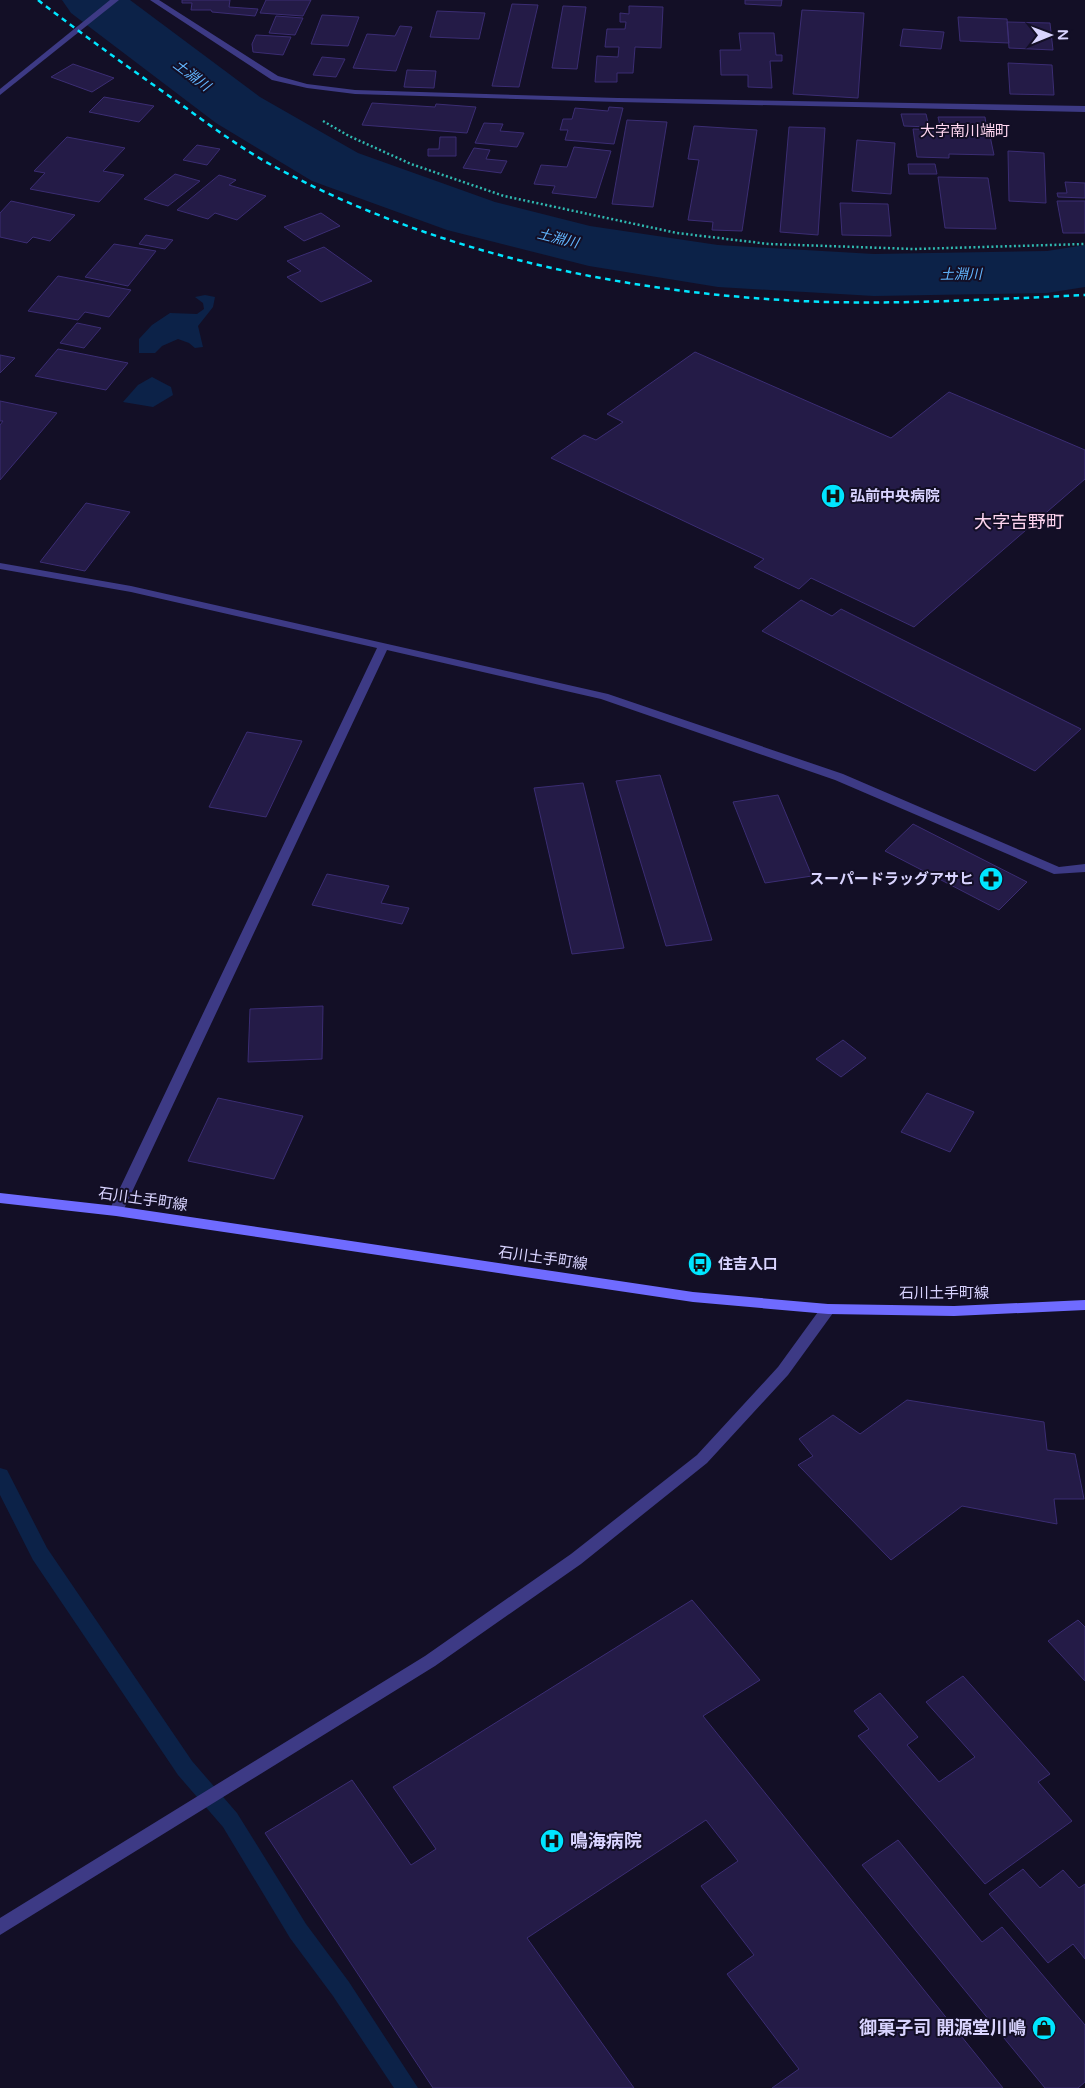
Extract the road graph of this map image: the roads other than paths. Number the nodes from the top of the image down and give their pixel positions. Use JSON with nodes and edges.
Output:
{"nodes":[{"id":1,"x":115,"y":0,"type":"edge"},
{"id":2,"x":154,"y":0,"type":"edge"},
{"id":3,"x":0,"y":93,"type":"edge"},
{"id":4,"x":1085,"y":110,"type":"edge"},
{"id":5,"x":0,"y":566,"type":"edge"},
{"id":6,"x":384,"y":645,"type":"junction"},
{"id":7,"x":1085,"y":868,"type":"edge"},
{"id":8,"x":0,"y":1198,"type":"edge"},
{"id":9,"x":116,"y":1211,"type":"junction"},
{"id":10,"x":1085,"y":1305,"type":"edge"},
{"id":11,"x":828,"y":1309,"type":"junction"},
{"id":12,"x":0,"y":1927,"type":"edge"}],
"edges":[{"from":1,"to":3,"type":"street"},
{"from":2,"to":4,"type":"street"},
{"from":5,"to":6,"type":"street"},
{"from":6,"to":7,"type":"street"},
{"from":6,"to":9,"type":"street"},
{"from":8,"to":9,"type":"main road","name":"石川土手町線"},
{"from":9,"to":11,"type":"main road","name":"石川土手町線"},
{"from":10,"to":11,"type":"main road","name":"石川土手町線"},
{"from":11,"to":12,"type":"street"}]}
